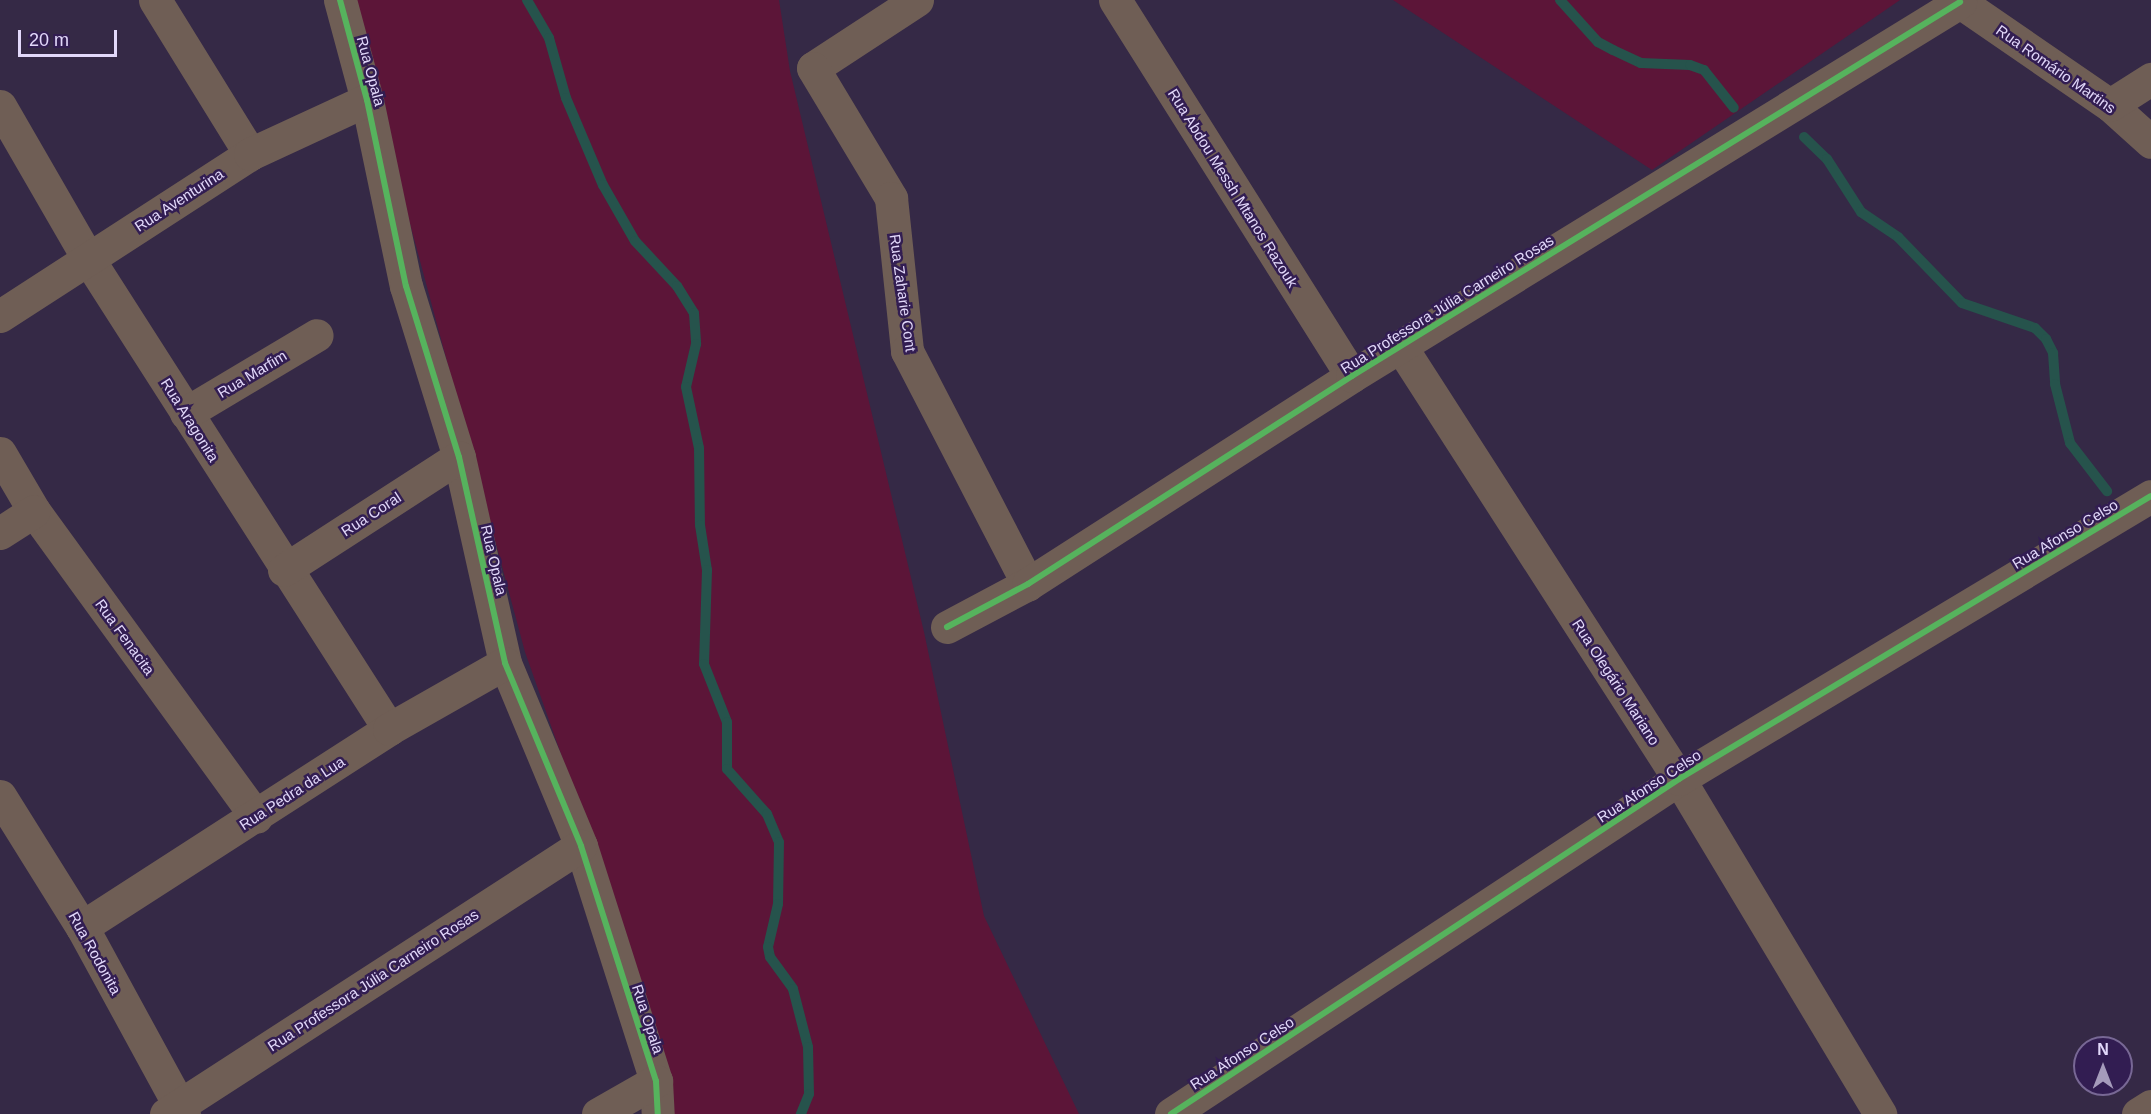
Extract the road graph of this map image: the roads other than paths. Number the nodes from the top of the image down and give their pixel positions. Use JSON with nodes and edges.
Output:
{"nodes":[{"id":1,"x":155,"y":0,"type":"edge"},
{"id":2,"x":340,"y":0,"type":"edge"},
{"id":3,"x":917,"y":0,"type":"edge"},
{"id":4,"x":1115,"y":0,"type":"edge"},
{"id":5,"x":1959,"y":1,"type":"edge"},
{"id":6,"x":2151,"y":79,"type":"edge"},
{"id":7,"x":367,"y":100,"type":"junction"},
{"id":8,"x":2110,"y":105,"type":"junction"},
{"id":9,"x":0,"y":106,"type":"edge"},
{"id":10,"x":2151,"y":142,"type":"edge"},
{"id":11,"x":250,"y":154,"type":"junction"},
{"id":12,"x":88,"y":260,"type":"junction"},
{"id":13,"x":0,"y":316,"type":"edge"},
{"id":14,"x":317,"y":335,"type":"dead end"},
{"id":15,"x":1401,"y":347,"type":"junction"},
{"id":16,"x":1352,"y":376,"type":"junction"},
{"id":17,"x":186,"y":413,"type":"junction"},
{"id":18,"x":0,"y":453,"type":"edge"},
{"id":19,"x":459,"y":457,"type":"junction"},
{"id":20,"x":2151,"y":496,"type":"edge"},
{"id":21,"x":34,"y":511,"type":"junction"},
{"id":22,"x":0,"y":533,"type":"edge"},
{"id":23,"x":284,"y":570,"type":"junction"},
{"id":24,"x":1028,"y":584,"type":"junction"},
{"id":25,"x":947,"y":627,"type":"dead end"},
{"id":26,"x":506,"y":663,"type":"junction"},
{"id":27,"x":389,"y":729,"type":"junction"},
{"id":28,"x":1679,"y":779,"type":"junction"},
{"id":29,"x":0,"y":796,"type":"edge"},
{"id":30,"x":256,"y":817,"type":"junction"},
{"id":31,"x":581,"y":846,"type":"junction"},
{"id":32,"x":82,"y":927,"type":"junction"},
{"id":33,"x":656,"y":1081,"type":"junction"},
{"id":34,"x":2151,"y":1106,"type":"edge"},
{"id":35,"x":176,"y":1111,"type":"edge"},
{"id":36,"x":597,"y":1114,"type":"edge"},
{"id":37,"x":658,"y":1114,"type":"edge"},
{"id":38,"x":1171,"y":1114,"type":"edge"},
{"id":39,"x":1880,"y":1114,"type":"edge"},
{"id":40,"x":2138,"y":1114,"type":"edge"}],
"edges":[{"from":1,"to":11,"type":"street"},
{"from":2,"to":7,"type":"street","name":"Rua Opala"},
{"from":3,"to":24,"type":"street","name":"Rua Zaharie Cont"},
{"from":4,"to":16,"type":"street","name":"Rua Abdou Messh Mtanos Razouk"},
{"from":5,"to":8,"type":"street","name":"Rua Romário Martins"},
{"from":5,"to":15,"type":"street","name":"Rua Professora Júlia Carneiro Rosas"},
{"from":6,"to":8,"type":"street"},
{"from":7,"to":11,"type":"street","name":"Rua Aventurina"},
{"from":7,"to":19,"type":"street","name":"Rua Opala"},
{"from":8,"to":10,"type":"street","name":"Rua Romário Martins"},
{"from":9,"to":12,"type":"street","name":"Rua Aragonita"},
{"from":11,"to":12,"type":"street","name":"Rua Aventurina"},
{"from":12,"to":13,"type":"street","name":"Rua Aventurina"},
{"from":12,"to":17,"type":"street","name":"Rua Aragonita"},
{"from":14,"to":17,"type":"street","name":"Rua Marfim"},
{"from":15,"to":16,"type":"street","name":"Rua Professora Júlia Carneiro Rosas"},
{"from":15,"to":28,"type":"street","name":"Rua Olegário Mariano"},
{"from":16,"to":24,"type":"street","name":"Rua Professora Júlia Carneiro Rosas"},
{"from":17,"to":23,"type":"street","name":"Rua Aragonita"},
{"from":18,"to":21,"type":"street","name":"Rua Fenacita"},
{"from":19,"to":23,"type":"street","name":"Rua Coral"},
{"from":19,"to":26,"type":"street","name":"Rua Opala"},
{"from":20,"to":28,"type":"street","name":"Rua Afonso Celso"},
{"from":21,"to":22,"type":"street"},
{"from":21,"to":30,"type":"street","name":"Rua Fenacita"},
{"from":23,"to":27,"type":"street","name":"Rua Aragonita"},
{"from":24,"to":25,"type":"street","name":"Rua Professora Júlia Carneiro Rosas"},
{"from":26,"to":27,"type":"street","name":"Rua Pedra da Lua"},
{"from":26,"to":31,"type":"street","name":"Rua Opala"},
{"from":27,"to":30,"type":"street","name":"Rua Pedra da Lua"},
{"from":28,"to":38,"type":"street","name":"Rua Afonso Celso"},
{"from":28,"to":39,"type":"street","name":"Rua Olegário Mariano"},
{"from":29,"to":32,"type":"street","name":"Rua Rodonita"},
{"from":30,"to":32,"type":"street","name":"Rua Pedra da Lua"},
{"from":31,"to":33,"type":"street","name":"Rua Opala"},
{"from":31,"to":35,"type":"street","name":"Rua Professora Júlia Carneiro Rosas"},
{"from":32,"to":35,"type":"street","name":"Rua Rodonita"},
{"from":33,"to":36,"type":"street"},
{"from":33,"to":37,"type":"street","name":"Rua Opala"},
{"from":34,"to":40,"type":"street"}]}
